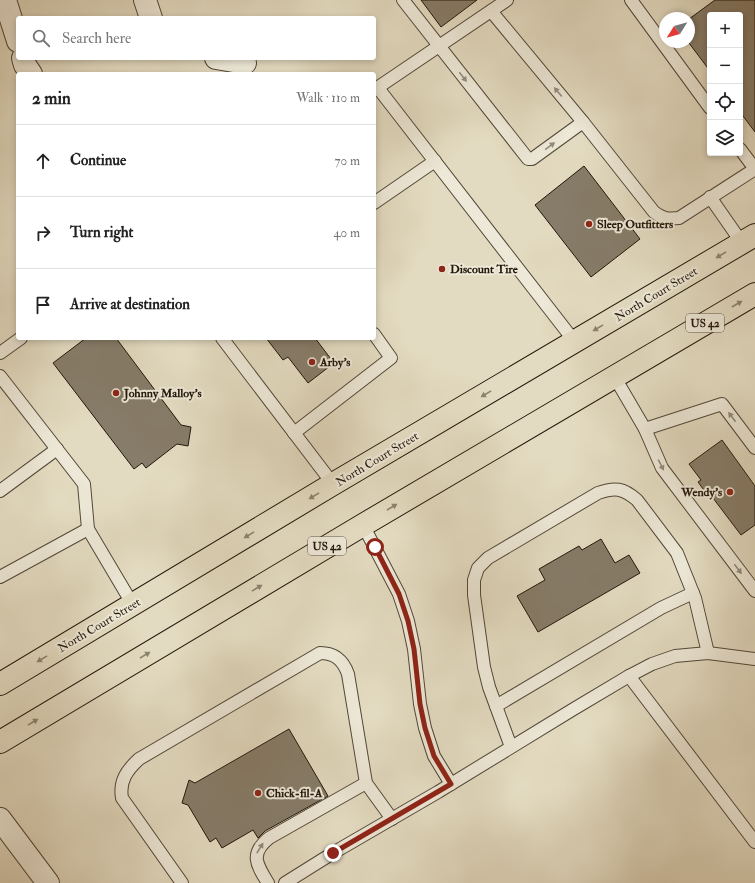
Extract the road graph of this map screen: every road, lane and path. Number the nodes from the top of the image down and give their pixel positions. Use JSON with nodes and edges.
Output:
{"nodes":[{"id":1,"x":5,"y":0,"type":"edge"},
{"id":2,"x":145,"y":0,"type":"edge"},
{"id":3,"x":403,"y":0,"type":"edge"},
{"id":4,"x":507,"y":0,"type":"edge"},
{"id":5,"x":631,"y":0,"type":"edge"},
{"id":6,"x":491,"y":11,"type":"junction"},
{"id":7,"x":150,"y":16,"type":"edge"},
{"id":8,"x":16,"y":35,"type":"edge"},
{"id":9,"x":439,"y":47,"type":"junction"},
{"id":10,"x":24,"y":60,"type":"edge"},
{"id":11,"x":228,"y":60,"type":"edge"},
{"id":12,"x":245,"y":63,"type":"dead end"},
{"id":13,"x":31,"y":72,"type":"edge"},
{"id":14,"x":376,"y":89,"type":"edge"},
{"id":15,"x":707,"y":104,"type":"edge"},
{"id":16,"x":583,"y":122,"type":"junction"},
{"id":17,"x":743,"y":153,"type":"edge"},
{"id":18,"x":435,"y":161,"type":"junction"},
{"id":19,"x":755,"y":169,"type":"edge"},
{"id":20,"x":710,"y":197,"type":"junction"},
{"id":21,"x":376,"y":202,"type":"edge"},
{"id":22,"x":748,"y":239,"type":"edge"},
{"id":23,"x":755,"y":294,"type":"edge"},
{"id":24,"x":376,"y":337,"type":"edge"},
{"id":25,"x":18,"y":340,"type":"edge"},
{"id":26,"x":224,"y":340,"type":"edge"},
{"id":27,"x":575,"y":342,"type":"junction"},
{"id":28,"x":0,"y":353,"type":"edge"},
{"id":29,"x":0,"y":376,"type":"edge"},
{"id":30,"x":614,"y":376,"type":"junction"},
{"id":31,"x":645,"y":429,"type":"junction"},
{"id":32,"x":294,"y":433,"type":"junction"},
{"id":33,"x":755,"y":448,"type":"edge"},
{"id":34,"x":57,"y":449,"type":"junction"},
{"id":35,"x":333,"y":484,"type":"junction"},
{"id":36,"x":0,"y":491,"type":"edge"},
{"id":37,"x":363,"y":525,"type":"junction"},
{"id":38,"x":88,"y":529,"type":"junction"},
{"id":39,"x":0,"y":577,"type":"edge"},
{"id":40,"x":755,"y":591,"type":"edge"},
{"id":41,"x":693,"y":593,"type":"junction"},
{"id":42,"x":133,"y":605,"type":"junction"},
{"id":43,"x":708,"y":654,"type":"junction"},
{"id":44,"x":755,"y":659,"type":"edge"},
{"id":45,"x":629,"y":676,"type":"junction"},
{"id":46,"x":0,"y":684,"type":"edge"},
{"id":47,"x":496,"y":706,"type":"junction"},
{"id":48,"x":0,"y":742,"type":"edge"},
{"id":49,"x":511,"y":747,"type":"junction"},
{"id":50,"x":366,"y":783,"type":"junction"},
{"id":51,"x":451,"y":784,"type":"junction"},
{"id":52,"x":0,"y":819,"type":"edge"},
{"id":53,"x":392,"y":819,"type":"junction"},
{"id":54,"x":755,"y":842,"type":"edge"},
{"id":55,"x":48,"y":883,"type":"edge"},
{"id":56,"x":182,"y":883,"type":"edge"},
{"id":57,"x":268,"y":883,"type":"edge"},
{"id":58,"x":285,"y":883,"type":"edge"}],
"edges":[{"from":1,"to":8,"type":"street"},
{"from":2,"to":7,"type":"street"},
{"from":3,"to":9,"type":"lane"},
{"from":4,"to":6,"type":"lane"},
{"from":5,"to":15,"type":"lane"},
{"from":6,"to":9,"type":"lane"},
{"from":16,"to":6,"type":"lane","one_way":true},
{"from":9,"to":14,"type":"lane"},
{"from":9,"to":16,"type":"lane","one_way":true},
{"from":10,"to":13,"type":"street"},
{"from":11,"to":12,"type":"street"},
{"from":14,"to":18,"type":"lane"},
{"from":16,"to":20,"type":"lane"},
{"from":17,"to":19,"type":"lane"},
{"from":18,"to":21,"type":"lane"},
{"from":18,"to":27,"type":"lane"},
{"from":19,"to":20,"type":"lane"},
{"from":20,"to":22,"type":"lane"},
{"from":22,"to":27,"type":"main road","name":"North Court Street","one_way":true},
{"from":30,"to":23,"type":"main road","number":"US 42","one_way":true},
{"from":24,"to":32,"type":"lane"},
{"from":25,"to":28,"type":"lane"},
{"from":26,"to":32,"type":"lane"},
{"from":27,"to":35,"type":"main road","name":"North Court Street","one_way":true},
{"from":29,"to":34,"type":"lane"},
{"from":30,"to":31,"type":"lane"},
{"from":37,"to":30,"type":"main road","number":"US 42","one_way":true},
{"from":33,"to":31,"type":"lane","one_way":true},
{"from":31,"to":40,"type":"lane","one_way":true},
{"from":32,"to":35,"type":"lane"},
{"from":34,"to":36,"type":"lane"},
{"from":34,"to":38,"type":"lane"},
{"from":35,"to":42,"type":"main road","name":"North Court Street","one_way":true},
{"from":48,"to":37,"type":"main road","number":"US 42","one_way":true},
{"from":37,"to":51,"type":"lane"},
{"from":38,"to":39,"type":"lane"},
{"from":38,"to":42,"type":"lane"},
{"from":41,"to":43,"type":"lane"},
{"from":41,"to":47,"type":"lane"},
{"from":41,"to":47,"type":"lane"},
{"from":42,"to":46,"type":"main road","name":"North Court Street","one_way":true},
{"from":43,"to":44,"type":"lane"},
{"from":43,"to":45,"type":"lane"},
{"from":45,"to":49,"type":"lane"},
{"from":45,"to":54,"type":"lane"},
{"from":47,"to":49,"type":"lane"},
{"from":49,"to":51,"type":"lane"},
{"from":50,"to":53,"type":"lane"},
{"from":50,"to":56,"type":"lane"},
{"from":57,"to":50,"type":"lane","one_way":true},
{"from":51,"to":53,"type":"lane"},
{"from":52,"to":55,"type":"street"},
{"from":53,"to":58,"type":"lane"}]}
